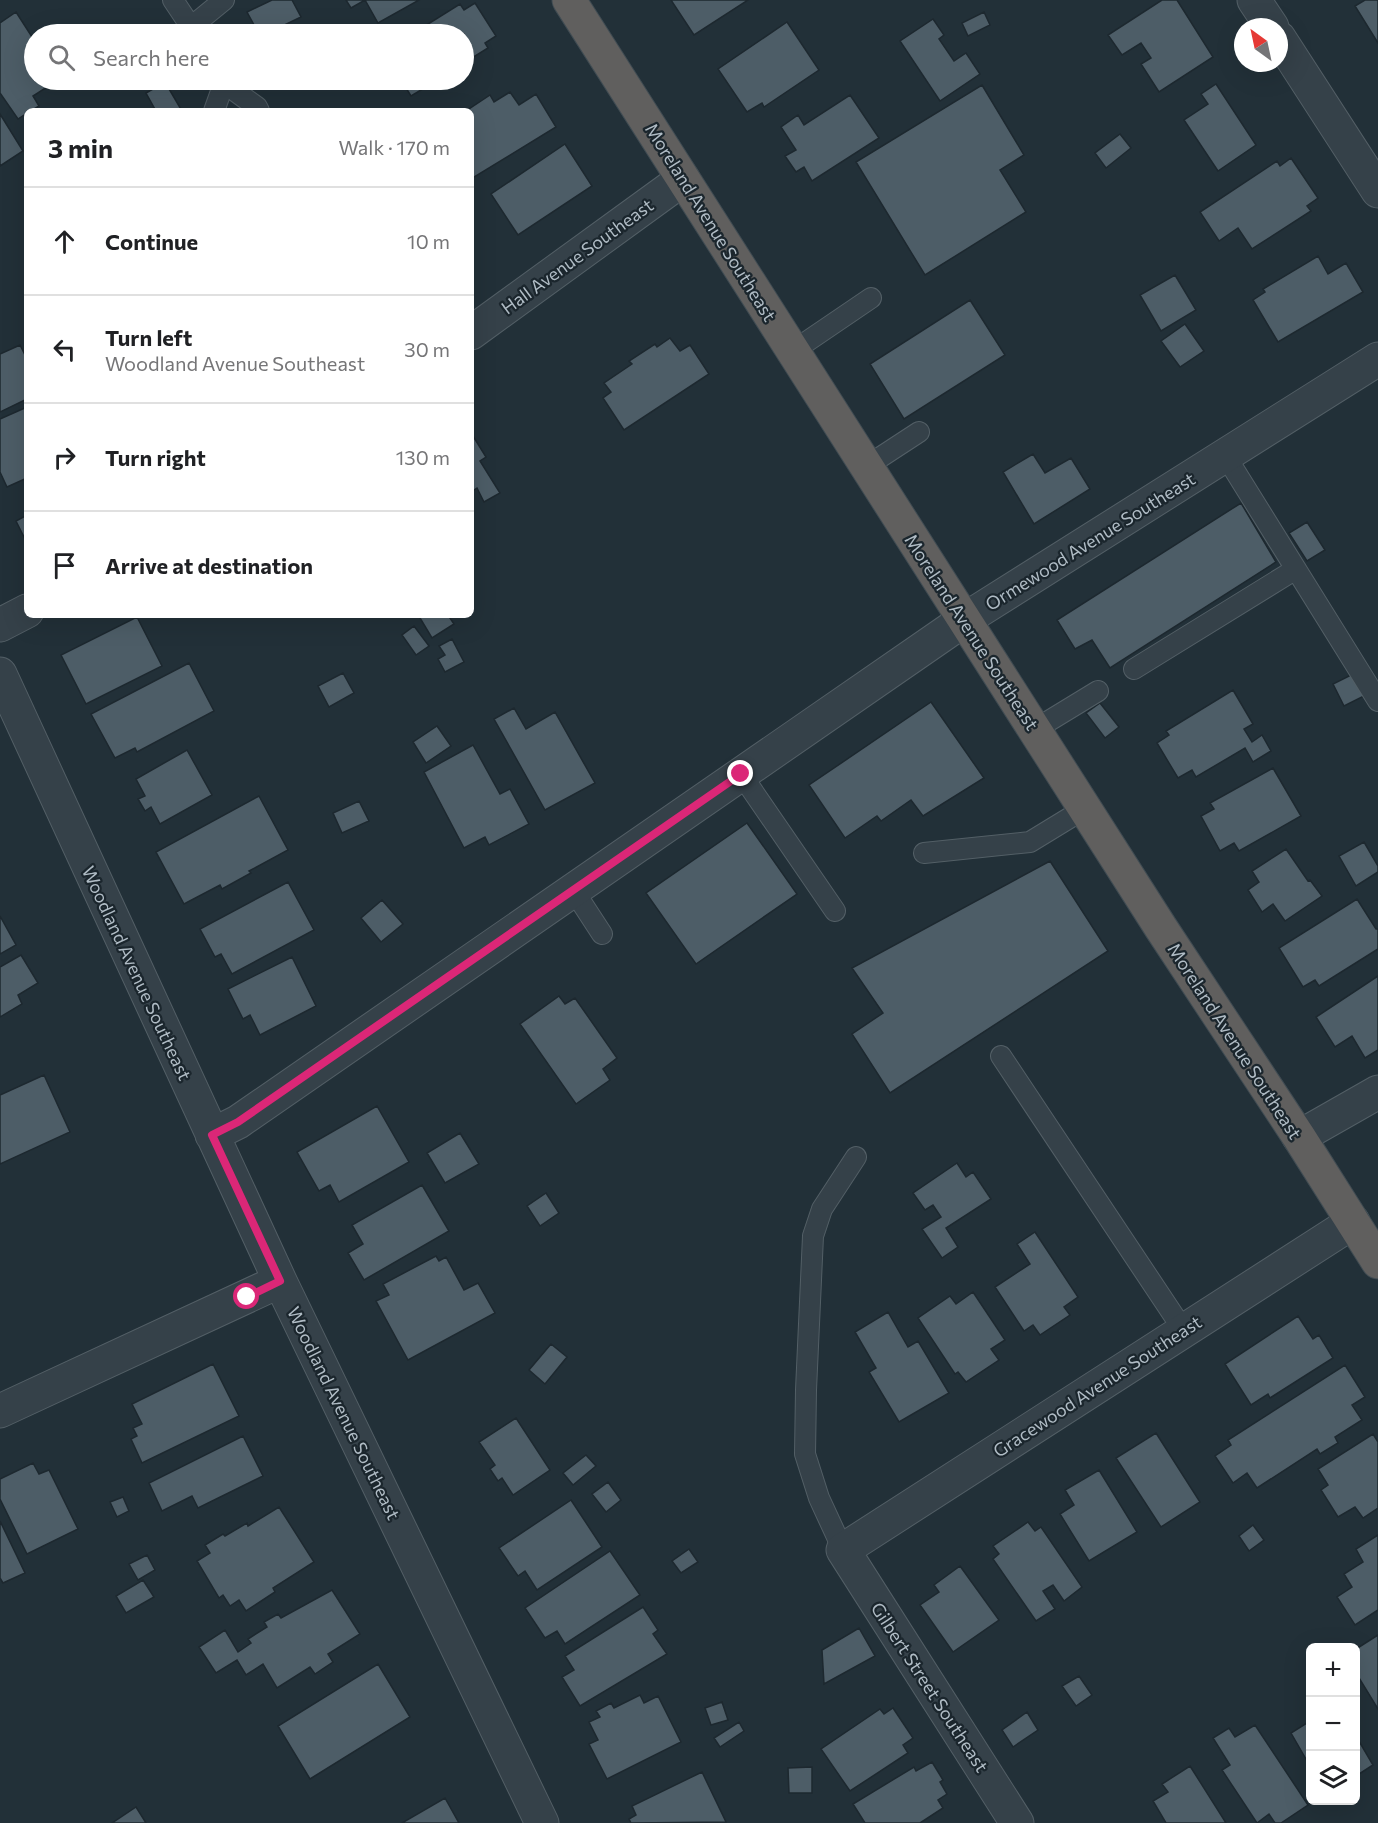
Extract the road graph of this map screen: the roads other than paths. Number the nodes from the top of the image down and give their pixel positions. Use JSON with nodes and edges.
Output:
{"nodes":[{"id":1,"x":173,"y":0,"type":"edge"},
{"id":2,"x":224,"y":0,"type":"edge"},
{"id":3,"x":569,"y":0,"type":"edge"},
{"id":4,"x":1254,"y":0,"type":"edge"},
{"id":5,"x":1266,"y":18,"type":"edge"},
{"id":6,"x":188,"y":24,"type":"edge"},
{"id":7,"x":200,"y":24,"type":"edge"},
{"id":8,"x":1288,"y":52,"type":"edge"},
{"id":9,"x":220,"y":90,"type":"edge"},
{"id":10,"x":234,"y":90,"type":"edge"},
{"id":11,"x":215,"y":108,"type":"edge"},
{"id":12,"x":257,"y":108,"type":"edge"},
{"id":13,"x":683,"y":179,"type":"junction"},
{"id":14,"x":1378,"y":191,"type":"edge"},
{"id":15,"x":871,"y":298,"type":"dead end"},
{"id":16,"x":474,"y":331,"type":"edge"},
{"id":17,"x":793,"y":351,"type":"junction"},
{"id":18,"x":1378,"y":359,"type":"edge"},
{"id":19,"x":919,"y":432,"type":"dead end"},
{"id":20,"x":1226,"y":455,"type":"junction"},
{"id":21,"x":867,"y":466,"type":"junction"},
{"id":22,"x":1296,"y":569,"type":"junction"},
{"id":23,"x":24,"y":613,"type":"edge"},
{"id":24,"x":964,"y":620,"type":"junction"},
{"id":25,"x":0,"y":625,"type":"edge"},
{"id":26,"x":1134,"y":669,"type":"dead end"},
{"id":27,"x":3,"y":689,"type":"edge"},
{"id":28,"x":1098,"y":691,"type":"dead end"},
{"id":29,"x":1378,"y":700,"type":"edge"},
{"id":30,"x":1034,"y":730,"type":"junction"},
{"id":31,"x":741,"y":774,"type":"junction"},
{"id":32,"x":1084,"y":809,"type":"junction"},
{"id":33,"x":924,"y":853,"type":"dead end"},
{"id":34,"x":574,"y":891,"type":"junction"},
{"id":35,"x":836,"y":911,"type":"dead end"},
{"id":36,"x":602,"y":934,"type":"dead end"},
{"id":37,"x":1001,"y":1056,"type":"dead end"},
{"id":38,"x":1378,"y":1092,"type":"edge"},
{"id":39,"x":212,"y":1135,"type":"junction"},
{"id":40,"x":1299,"y":1137,"type":"junction"},
{"id":41,"x":856,"y":1157,"type":"dead end"},
{"id":42,"x":1369,"y":1241,"type":"edge"},
{"id":43,"x":280,"y":1281,"type":"junction"},
{"id":44,"x":1184,"y":1330,"type":"junction"},
{"id":45,"x":0,"y":1412,"type":"edge"},
{"id":46,"x":843,"y":1550,"type":"junction"},
{"id":47,"x":542,"y":1823,"type":"edge"},
{"id":48,"x":1017,"y":1823,"type":"edge"}],
"edges":[{"from":1,"to":6,"type":"lane"},
{"from":2,"to":7,"type":"lane"},
{"from":3,"to":13,"type":"highway","name":"Moreland Avenue Southeast"},
{"from":4,"to":5,"type":"street"},
{"from":8,"to":14,"type":"street"},
{"from":9,"to":11,"type":"lane"},
{"from":10,"to":12,"type":"lane"},
{"from":13,"to":16,"type":"street","name":"Hall Avenue Southeast"},
{"from":13,"to":17,"type":"highway","name":"Moreland Avenue Southeast"},
{"from":15,"to":17,"type":"lane"},
{"from":17,"to":21,"type":"highway","name":"Moreland Avenue Southeast"},
{"from":18,"to":20,"type":"street","name":"Ormewood Avenue Southeast"},
{"from":19,"to":21,"type":"lane"},
{"from":20,"to":22,"type":"lane"},
{"from":20,"to":24,"type":"street","name":"Ormewood Avenue Southeast"},
{"from":21,"to":24,"type":"highway","name":"Moreland Avenue Southeast"},
{"from":22,"to":26,"type":"lane"},
{"from":22,"to":29,"type":"lane"},
{"from":23,"to":25,"type":"street"},
{"from":24,"to":30,"type":"highway","name":"Moreland Avenue Southeast"},
{"from":24,"to":31,"type":"street","name":"Ormewood Avenue Southeast"},
{"from":27,"to":39,"type":"street","name":"Woodland Avenue Southeast"},
{"from":28,"to":30,"type":"lane"},
{"from":30,"to":32,"type":"highway","name":"Moreland Avenue Southeast"},
{"from":31,"to":34,"type":"street","name":"Ormewood Avenue Southeast"},
{"from":31,"to":35,"type":"lane"},
{"from":32,"to":33,"type":"lane"},
{"from":32,"to":40,"type":"highway","name":"Moreland Avenue Southeast"},
{"from":34,"to":36,"type":"lane"},
{"from":34,"to":39,"type":"street","name":"Ormewood Avenue Southeast"},
{"from":37,"to":44,"type":"lane"},
{"from":38,"to":40,"type":"street"},
{"from":39,"to":43,"type":"street","name":"Woodland Avenue Southeast"},
{"from":40,"to":42,"type":"highway","name":"Moreland Avenue Southeast"},
{"from":41,"to":46,"type":"lane"},
{"from":42,"to":44,"type":"street","name":"Gracewood Avenue Southeast"},
{"from":43,"to":45,"type":"street"},
{"from":43,"to":47,"type":"street","name":"Woodland Avenue Southeast"},
{"from":44,"to":46,"type":"street","name":"Gracewood Avenue Southeast"},
{"from":46,"to":48,"type":"street","name":"Gilbert Street Southeast"}]}
